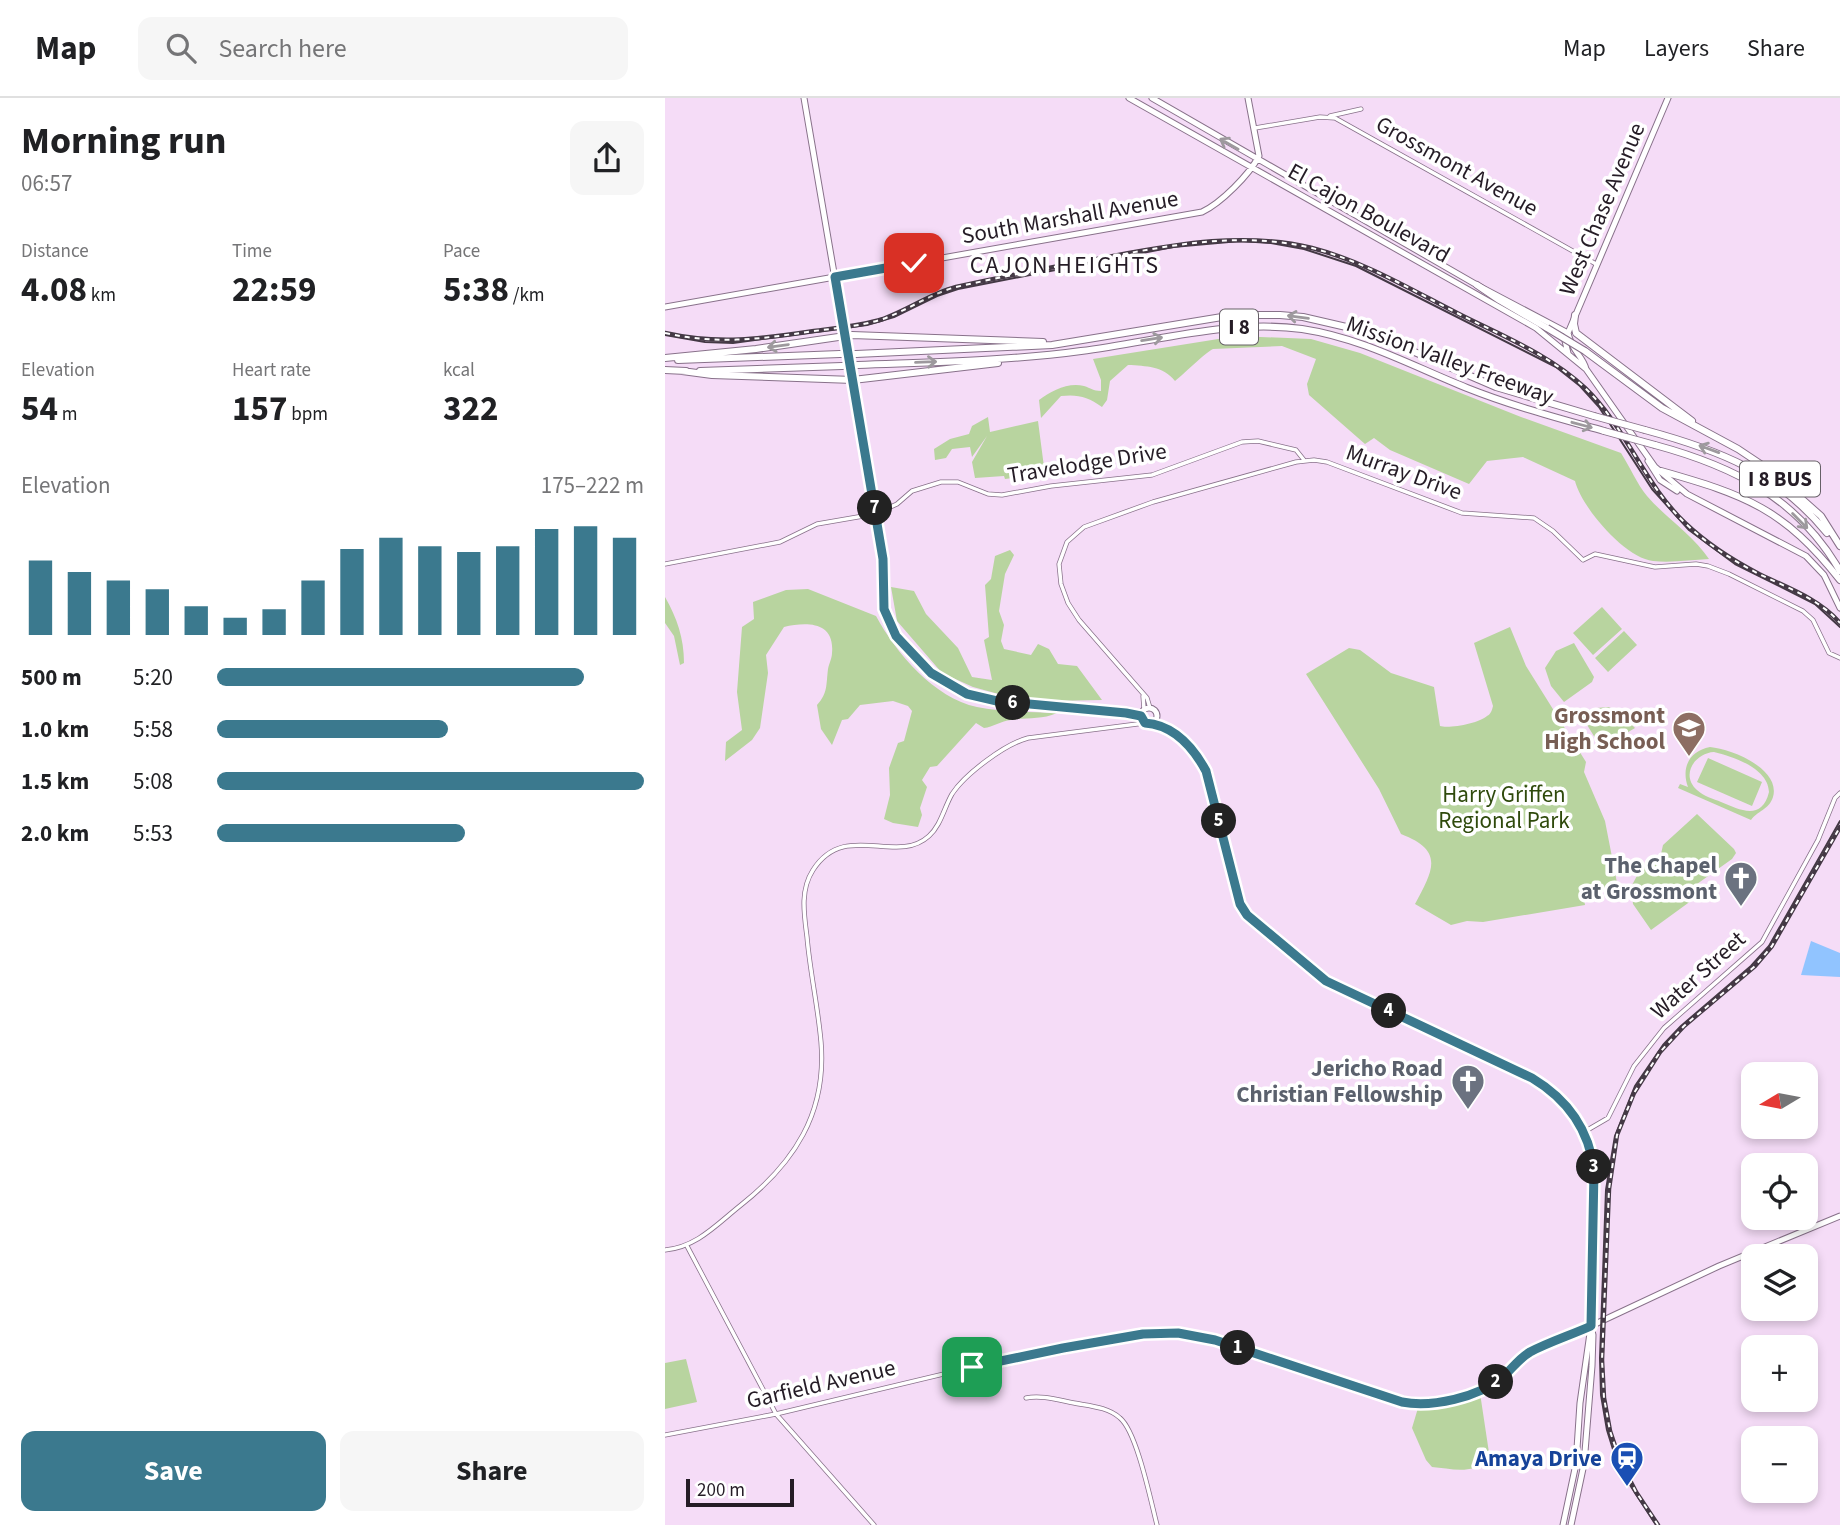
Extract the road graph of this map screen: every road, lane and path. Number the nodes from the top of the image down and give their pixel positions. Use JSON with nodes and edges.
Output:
{"nodes":[{"id":1,"x":804,"y":98,"type":"edge"},
{"id":2,"x":1129,"y":98,"type":"edge"},
{"id":3,"x":1152,"y":98,"type":"edge"},
{"id":4,"x":1248,"y":98,"type":"edge"},
{"id":5,"x":1668,"y":98,"type":"edge"},
{"id":6,"x":1361,"y":109,"type":"dead end"},
{"id":7,"x":1330,"y":116,"type":"junction"},
{"id":8,"x":1253,"y":128,"type":"junction"},
{"id":9,"x":1257,"y":160,"type":"junction"},
{"id":10,"x":1253,"y":167,"type":"junction"},
{"id":11,"x":1597,"y":265,"type":"junction"},
{"id":12,"x":835,"y":277,"type":"junction"},
{"id":13,"x":1477,"y":285,"type":"junction"},
{"id":14,"x":665,"y":307,"type":"edge"},
{"id":15,"x":1575,"y":316,"type":"junction"},
{"id":16,"x":1546,"y":331,"type":"junction"},
{"id":17,"x":1567,"y":333,"type":"junction"},
{"id":18,"x":846,"y":335,"type":"junction"},
{"id":19,"x":1073,"y":342,"type":"junction"},
{"id":20,"x":1592,"y":346,"type":"junction"},
{"id":21,"x":1569,"y":353,"type":"junction"},
{"id":22,"x":665,"y":358,"type":"edge"},
{"id":23,"x":1031,"y":358,"type":"junction"},
{"id":24,"x":1586,"y":369,"type":"junction"},
{"id":25,"x":665,"y":370,"type":"edge"},
{"id":26,"x":683,"y":371,"type":"junction"},
{"id":27,"x":853,"y":380,"type":"junction"},
{"id":28,"x":1704,"y":431,"type":"junction"},
{"id":29,"x":1646,"y":455,"type":"junction"},
{"id":30,"x":1304,"y":460,"type":"junction"},
{"id":31,"x":1661,"y":471,"type":"junction"},
{"id":32,"x":1687,"y":494,"type":"junction"},
{"id":33,"x":876,"y":514,"type":"junction"},
{"id":34,"x":1840,"y":547,"type":"edge"},
{"id":35,"x":665,"y":564,"type":"edge"},
{"id":36,"x":1840,"y":571,"type":"edge"},
{"id":37,"x":1840,"y":580,"type":"edge"},
{"id":38,"x":1840,"y":608,"type":"edge"},
{"id":39,"x":1840,"y":658,"type":"edge"},
{"id":40,"x":1144,"y":712,"type":"junction"},
{"id":41,"x":1126,"y":713,"type":"junction"},
{"id":42,"x":1157,"y":715,"type":"junction"},
{"id":43,"x":1149,"y":723,"type":"junction"},
{"id":44,"x":1129,"y":725,"type":"junction"},
{"id":45,"x":1170,"y":730,"type":"junction"},
{"id":46,"x":1840,"y":793,"type":"edge"},
{"id":47,"x":1584,"y":1132,"type":"junction"},
{"id":48,"x":1840,"y":1216,"type":"edge"},
{"id":49,"x":687,"y":1246,"type":"junction"},
{"id":50,"x":665,"y":1250,"type":"edge"},
{"id":51,"x":1591,"y":1326,"type":"junction"},
{"id":52,"x":1026,"y":1398,"type":"dead end"},
{"id":53,"x":776,"y":1414,"type":"junction"},
{"id":54,"x":665,"y":1435,"type":"edge"},
{"id":55,"x":874,"y":1525,"type":"edge"},
{"id":56,"x":1157,"y":1525,"type":"edge"},
{"id":57,"x":1563,"y":1525,"type":"edge"},
{"id":58,"x":1571,"y":1525,"type":"edge"}],
"edges":[{"from":1,"to":12,"type":"main road"},
{"from":2,"to":10,"type":"main road","name":"El Cajon Boulevard","number":"I 8 BUS"},
{"from":9,"to":3,"type":"main road","name":"El Cajon Boulevard","number":"I 8 BUS","one_way":true},
{"from":4,"to":8,"type":"main road"},
{"from":5,"to":11,"type":"main road","name":"West Chase Avenue"},
{"from":6,"to":7,"type":"street"},
{"from":7,"to":8,"type":"street"},
{"from":7,"to":11,"type":"street","name":"Grossmont Avenue"},
{"from":8,"to":9,"type":"main road"},
{"from":9,"to":10,"type":"main road","name":"South Marshall Avenue"},
{"from":9,"to":13,"type":"main road","name":"El Cajon Boulevard","number":"I 8 BUS"},
{"from":10,"to":12,"type":"main road","name":"South Marshall Avenue"},
{"from":10,"to":16,"type":"main road","name":"El Cajon Boulevard","number":"I 8 BUS"},
{"from":11,"to":15,"type":"main road","name":"West Chase Avenue"},
{"from":12,"to":14,"type":"main road","name":"South Marshall Avenue"},
{"from":12,"to":18,"type":"main road"},
{"from":13,"to":16,"type":"highway","number":"I 8 BUS"},
{"from":13,"to":17,"type":"main road","name":"El Cajon Boulevard"},
{"from":15,"to":17,"type":"main road","name":"West Chase Avenue"},
{"from":15,"to":20,"type":"highway"},
{"from":16,"to":17,"type":"main road"},
{"from":16,"to":21,"type":"main road","name":"El Cajon Boulevard","number":"I 8 BUS"},
{"from":16,"to":28,"type":"highway","number":"I 8 BUS","bridge":true},
{"from":17,"to":20,"type":"highway"},
{"from":17,"to":21,"type":"main road"},
{"from":17,"to":24,"type":"main road","name":"El Cajon Boulevard"},
{"from":18,"to":19,"type":"highway"},
{"from":18,"to":22,"type":"highway","one_way":true},
{"from":18,"to":27,"type":"main road"},
{"from":19,"to":22,"type":"highway","name":"Mission Valley Freeway","number":"I 8","bridge":true},
{"from":34,"to":19,"type":"highway","name":"Mission Valley Freeway","number":"I 8","one_way":true,"bridge":true},
{"from":20,"to":28,"type":"highway"},
{"from":21,"to":24,"type":"main road","name":"El Cajon Boulevard","number":"I 8 BUS"},
{"from":26,"to":23,"type":"highway","name":"Mission Valley Freeway","number":"I 8","one_way":true,"bridge":true},
{"from":23,"to":27,"type":"highway"},
{"from":23,"to":36,"type":"highway","name":"Mission Valley Freeway","number":"I 8","one_way":true,"bridge":true},
{"from":24,"to":29,"type":"main road","name":"El Cajon Boulevard","number":"I 8 BUS"},
{"from":25,"to":26,"type":"highway","name":"Mission Valley Freeway","number":"I 8"},
{"from":26,"to":27,"type":"highway"},
{"from":27,"to":33,"type":"main road"},
{"from":28,"to":34,"type":"highway","number":"I 8 BUS"},
{"from":29,"to":31,"type":"main road","name":"El Cajon Boulevard","number":"I 8 BUS"},
{"from":29,"to":32,"type":"main road","name":"El Cajon Boulevard"},
{"from":30,"to":33,"type":"street","name":"Travelodge Drive"},
{"from":30,"to":39,"type":"street","name":"Murray Drive"},
{"from":30,"to":40,"type":"street","name":"Murray Drive"},
{"from":31,"to":32,"type":"main road","name":"El Cajon Boulevard"},
{"from":31,"to":37,"type":"highway","number":"I 8 BUS"},
{"from":32,"to":38,"type":"main road","name":"El Cajon Boulevard"},
{"from":33,"to":35,"type":"street"},
{"from":33,"to":41,"type":"main road"},
{"from":40,"to":41,"type":"main road"},
{"from":40,"to":42,"type":"main road"},
{"from":40,"to":43,"type":"main road"},
{"from":40,"to":44,"type":"street"},
{"from":41,"to":44,"type":"street"},
{"from":42,"to":43,"type":"main road"},
{"from":42,"to":45,"type":"main road"},
{"from":43,"to":44,"type":"street"},
{"from":43,"to":45,"type":"main road"},
{"from":44,"to":49,"type":"street"},
{"from":45,"to":47,"type":"main road"},
{"from":46,"to":47,"type":"street","name":"Water Street"},
{"from":47,"to":51,"type":"main road"},
{"from":48,"to":51,"type":"main road"},
{"from":49,"to":50,"type":"street"},
{"from":49,"to":53,"type":"street"},
{"from":51,"to":53,"type":"street","name":"Garfield Avenue"},
{"from":51,"to":57,"type":"main road"},
{"from":51,"to":58,"type":"main road"},
{"from":52,"to":56,"type":"street"},
{"from":53,"to":54,"type":"street","name":"Garfield Avenue"},
{"from":53,"to":55,"type":"street"}]}
